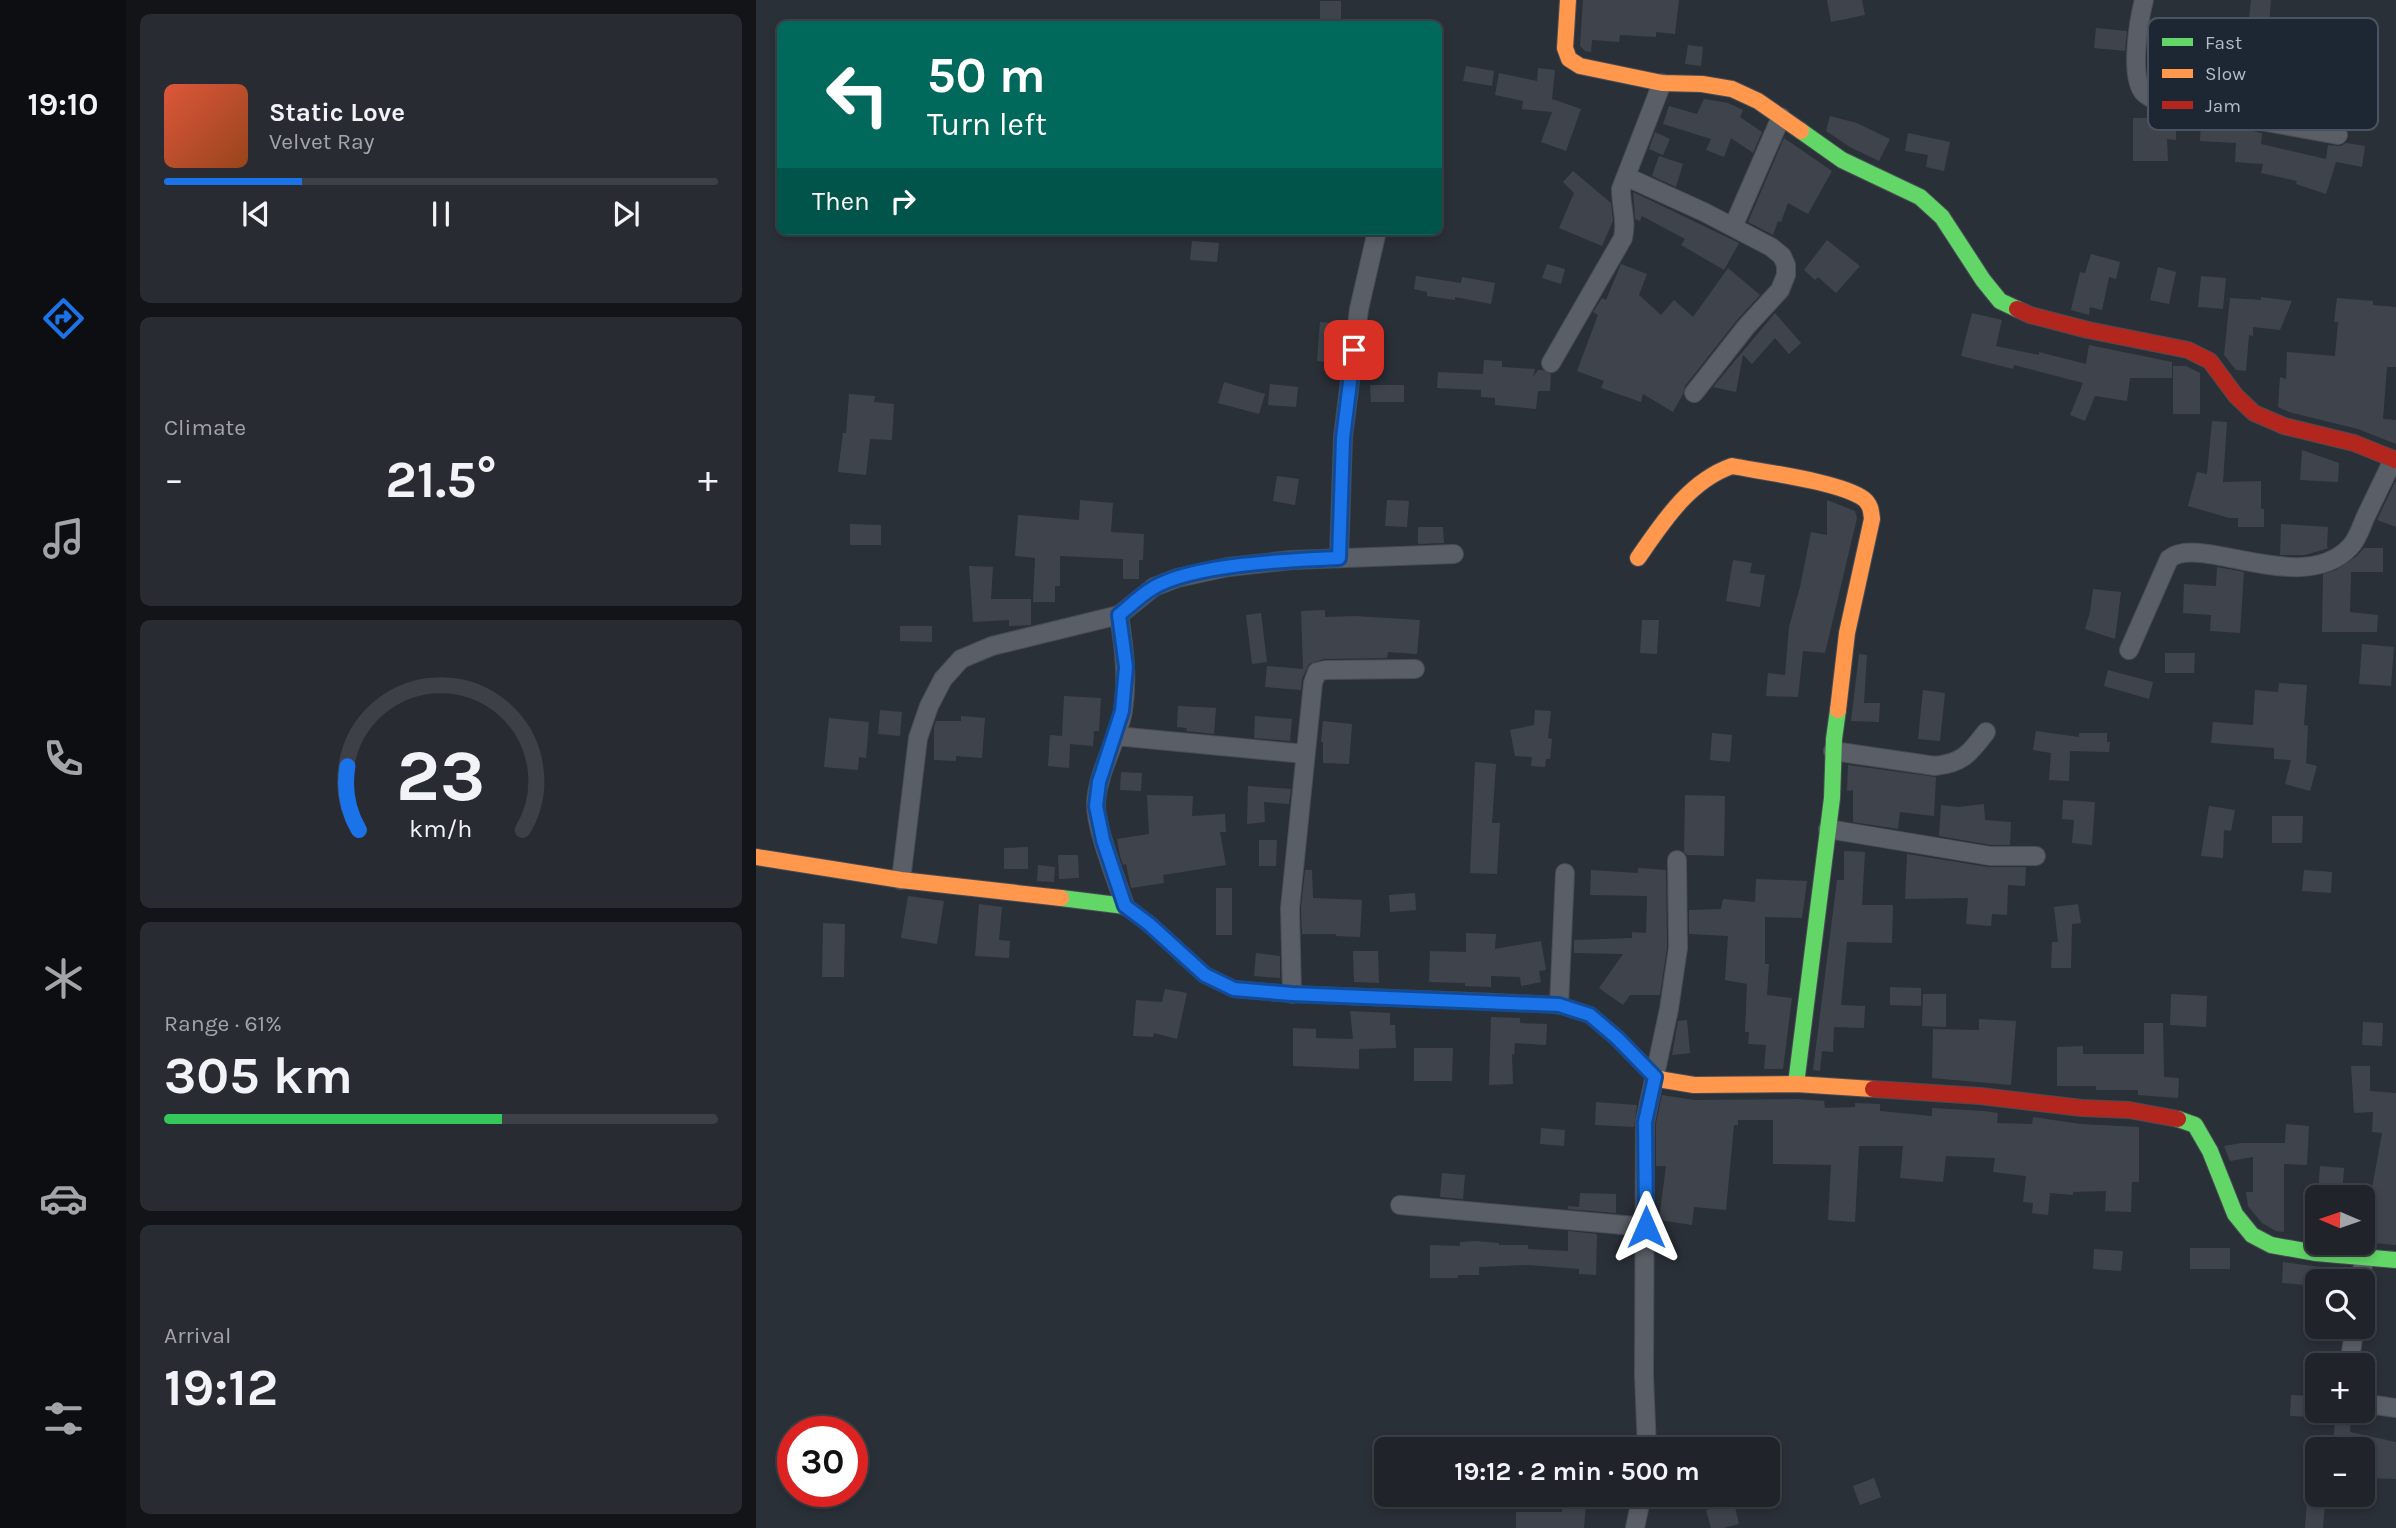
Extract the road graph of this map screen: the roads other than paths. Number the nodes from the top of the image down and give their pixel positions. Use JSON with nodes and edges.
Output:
{"nodes":[{"id":1,"x":1568,"y":0,"type":"edge"},
{"id":2,"x":2144,"y":0,"type":"edge"},
{"id":3,"x":1662,"y":83,"type":"junction"},
{"id":4,"x":2148,"y":95,"type":"edge"},
{"id":5,"x":1781,"y":117,"type":"junction"},
{"id":6,"x":2311,"y":130,"type":"edge"},
{"id":7,"x":2338,"y":135,"type":"dead end"},
{"id":8,"x":1626,"y":177,"type":"junction"},
{"id":9,"x":1732,"y":227,"type":"junction"},
{"id":10,"x":1376,"y":235,"type":"edge"},
{"id":11,"x":1551,"y":363,"type":"dead end"},
{"id":12,"x":1694,"y":393,"type":"dead end"},
{"id":13,"x":2395,"y":460,"type":"edge"},
{"id":14,"x":1454,"y":554,"type":"dead end"},
{"id":15,"x":1339,"y":558,"type":"junction"},
{"id":16,"x":1638,"y":558,"type":"dead end"},
{"id":17,"x":1119,"y":615,"type":"junction"},
{"id":18,"x":2129,"y":650,"type":"dead end"},
{"id":19,"x":1415,"y":669,"type":"dead end"},
{"id":20,"x":1986,"y":732,"type":"dead end"},
{"id":21,"x":1116,"y":736,"type":"junction"},
{"id":22,"x":1833,"y":751,"type":"junction"},
{"id":23,"x":1305,"y":754,"type":"junction"},
{"id":24,"x":1828,"y":829,"type":"junction"},
{"id":25,"x":2036,"y":856,"type":"dead end"},
{"id":26,"x":758,"y":857,"type":"edge"},
{"id":27,"x":1677,"y":860,"type":"dead end"},
{"id":28,"x":1565,"y":873,"type":"dead end"},
{"id":29,"x":901,"y":880,"type":"junction"},
{"id":30,"x":1125,"y":906,"type":"junction"},
{"id":31,"x":1292,"y":994,"type":"junction"},
{"id":32,"x":1559,"y":1005,"type":"junction"},
{"id":33,"x":1655,"y":1077,"type":"junction"},
{"id":34,"x":1796,"y":1084,"type":"junction"},
{"id":35,"x":1400,"y":1205,"type":"dead end"},
{"id":36,"x":1646,"y":1227,"type":"junction"},
{"id":37,"x":2364,"y":1257,"type":"junction"},
{"id":38,"x":2396,"y":1260,"type":"edge"},
{"id":39,"x":2362,"y":1269,"type":"edge"},
{"id":40,"x":2375,"y":1405,"type":"edge"},
{"id":41,"x":2396,"y":1408,"type":"edge"},
{"id":42,"x":1647,"y":1437,"type":"edge"},
{"id":43,"x":1639,"y":1507,"type":"edge"},
{"id":44,"x":1635,"y":1528,"type":"edge"}],
"edges":[{"from":1,"to":3,"type":"street"},
{"from":2,"to":4,"type":"street"},
{"from":3,"to":5,"type":"street"},
{"from":3,"to":8,"type":"street"},
{"from":5,"to":9,"type":"street"},
{"from":5,"to":13,"type":"street"},
{"from":6,"to":7,"type":"street"},
{"from":8,"to":9,"type":"street"},
{"from":8,"to":11,"type":"street"},
{"from":9,"to":12,"type":"street"},
{"from":10,"to":15,"type":"street"},
{"from":13,"to":18,"type":"street"},
{"from":14,"to":15,"type":"street"},
{"from":15,"to":17,"type":"street"},
{"from":16,"to":22,"type":"street"},
{"from":17,"to":21,"type":"street"},
{"from":17,"to":29,"type":"street"},
{"from":19,"to":23,"type":"street"},
{"from":20,"to":22,"type":"street"},
{"from":21,"to":23,"type":"street"},
{"from":21,"to":30,"type":"street"},
{"from":22,"to":24,"type":"street"},
{"from":23,"to":31,"type":"street"},
{"from":24,"to":25,"type":"street"},
{"from":24,"to":34,"type":"street"},
{"from":26,"to":29,"type":"street"},
{"from":27,"to":33,"type":"street"},
{"from":28,"to":32,"type":"street"},
{"from":29,"to":30,"type":"street"},
{"from":30,"to":31,"type":"street"},
{"from":31,"to":32,"type":"street"},
{"from":32,"to":33,"type":"street"},
{"from":33,"to":34,"type":"street"},
{"from":33,"to":36,"type":"street"},
{"from":34,"to":37,"type":"street"},
{"from":35,"to":36,"type":"street"},
{"from":36,"to":42,"type":"street"},
{"from":37,"to":38,"type":"street"},
{"from":37,"to":39,"type":"street"},
{"from":40,"to":41,"type":"street"},
{"from":43,"to":44,"type":"street"}]}
